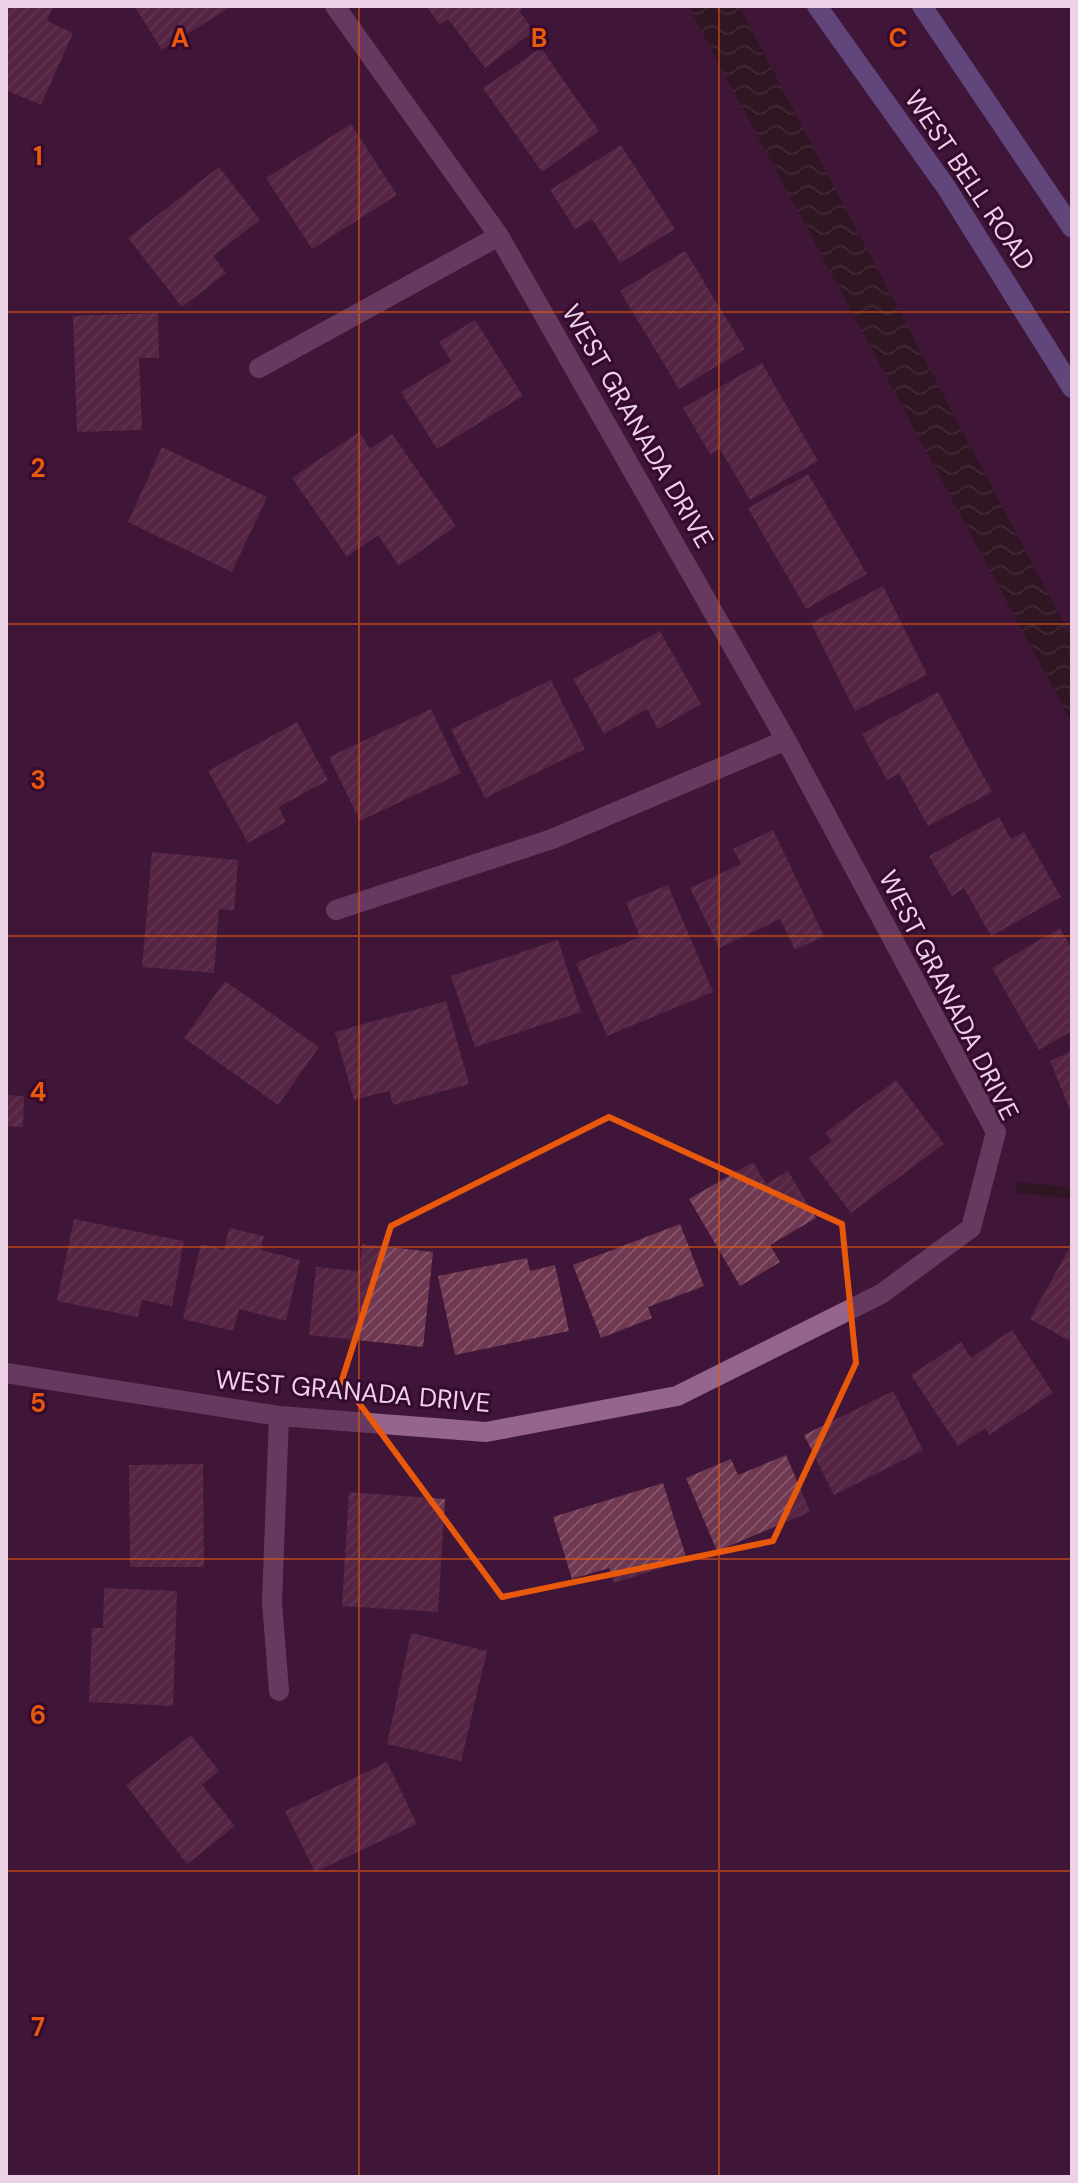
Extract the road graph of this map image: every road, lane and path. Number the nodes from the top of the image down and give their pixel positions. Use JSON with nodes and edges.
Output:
{"nodes":[{"id":1,"x":335,"y":6,"type":"edge"},
{"id":2,"x":817,"y":6,"type":"edge"},
{"id":3,"x":922,"y":6,"type":"edge"},
{"id":4,"x":1072,"y":228,"type":"edge"},
{"id":5,"x":499,"y":236,"type":"junction"},
{"id":6,"x":259,"y":368,"type":"dead end"},
{"id":7,"x":1072,"y":388,"type":"edge"},
{"id":8,"x":786,"y":740,"type":"junction"},
{"id":9,"x":336,"y":910,"type":"dead end"},
{"id":10,"x":6,"y":1373,"type":"edge"},
{"id":11,"x":279,"y":1416,"type":"junction"},
{"id":12,"x":279,"y":1691,"type":"dead end"}],
"edges":[{"from":1,"to":5,"type":"street","name":"WEST GRANADA DRIVE"},
{"from":2,"to":7,"type":"main road","name":"WEST BELL ROAD"},
{"from":3,"to":4,"type":"main road"},
{"from":5,"to":6,"type":"street"},
{"from":5,"to":8,"type":"street","name":"WEST GRANADA DRIVE"},
{"from":8,"to":9,"type":"street"},
{"from":8,"to":11,"type":"street","name":"WEST GRANADA DRIVE"},
{"from":10,"to":11,"type":"street","name":"WEST GRANADA DRIVE"},
{"from":11,"to":12,"type":"street"}]}
